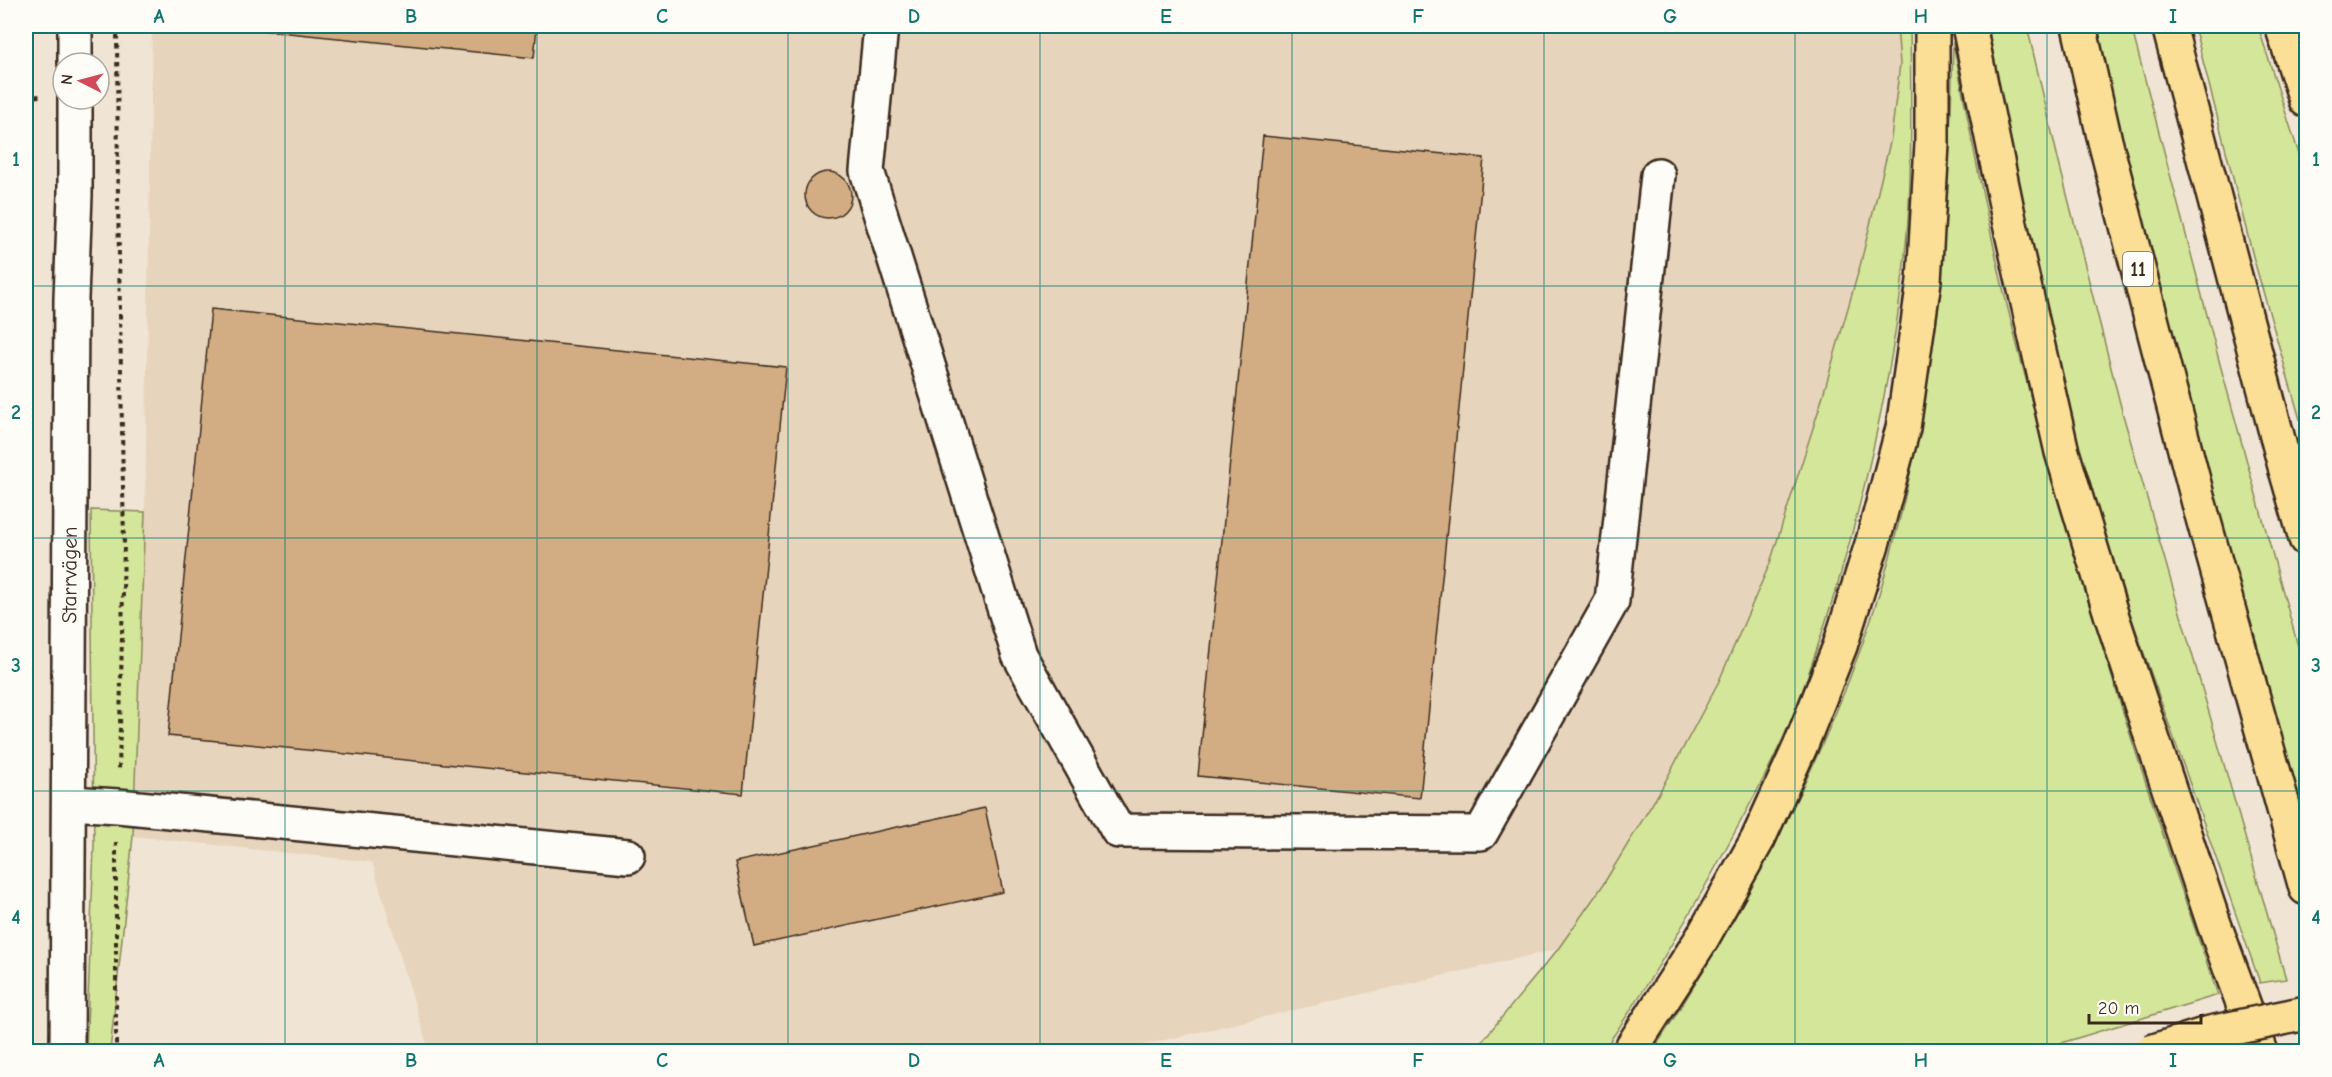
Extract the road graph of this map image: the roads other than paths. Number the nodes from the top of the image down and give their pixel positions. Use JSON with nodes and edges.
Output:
{"nodes":[{"id":1,"x":75,"y":26,"type":"edge"},
{"id":2,"x":881,"y":26,"type":"edge"},
{"id":3,"x":1932,"y":26,"type":"edge"},
{"id":4,"x":1969,"y":26,"type":"edge"},
{"id":5,"x":2079,"y":26,"type":"edge"},
{"id":6,"x":2169,"y":26,"type":"edge"},
{"id":7,"x":2282,"y":26,"type":"edge"},
{"id":8,"x":75,"y":51,"type":"edge"},
{"id":9,"x":2307,"y":100,"type":"edge"},
{"id":10,"x":75,"y":111,"type":"edge"},
{"id":11,"x":1658,"y":175,"type":"dead end"},
{"id":12,"x":2307,"y":539,"type":"edge"},
{"id":13,"x":69,"y":803,"type":"junction"},
{"id":14,"x":628,"y":856,"type":"dead end"},
{"id":15,"x":2307,"y":888,"type":"edge"},
{"id":16,"x":2307,"y":1014,"type":"edge"},
{"id":17,"x":67,"y":1052,"type":"edge"},
{"id":18,"x":1629,"y":1052,"type":"edge"},
{"id":19,"x":2151,"y":1052,"type":"edge"},
{"id":20,"x":2261,"y":1052,"type":"edge"}],
"edges":[{"from":1,"to":8,"type":"street"},
{"from":2,"to":11,"type":"street"},
{"from":3,"to":18,"type":"main road"},
{"from":4,"to":20,"type":"main road"},
{"from":5,"to":15,"type":"main road","number":"11"},
{"from":6,"to":12,"type":"main road"},
{"from":7,"to":9,"type":"main road"},
{"from":10,"to":13,"type":"street","name":"Starrvägen"},
{"from":13,"to":14,"type":"street"},
{"from":13,"to":17,"type":"street","name":"Starrvägen"},
{"from":16,"to":19,"type":"main road","bridge":true}]}
